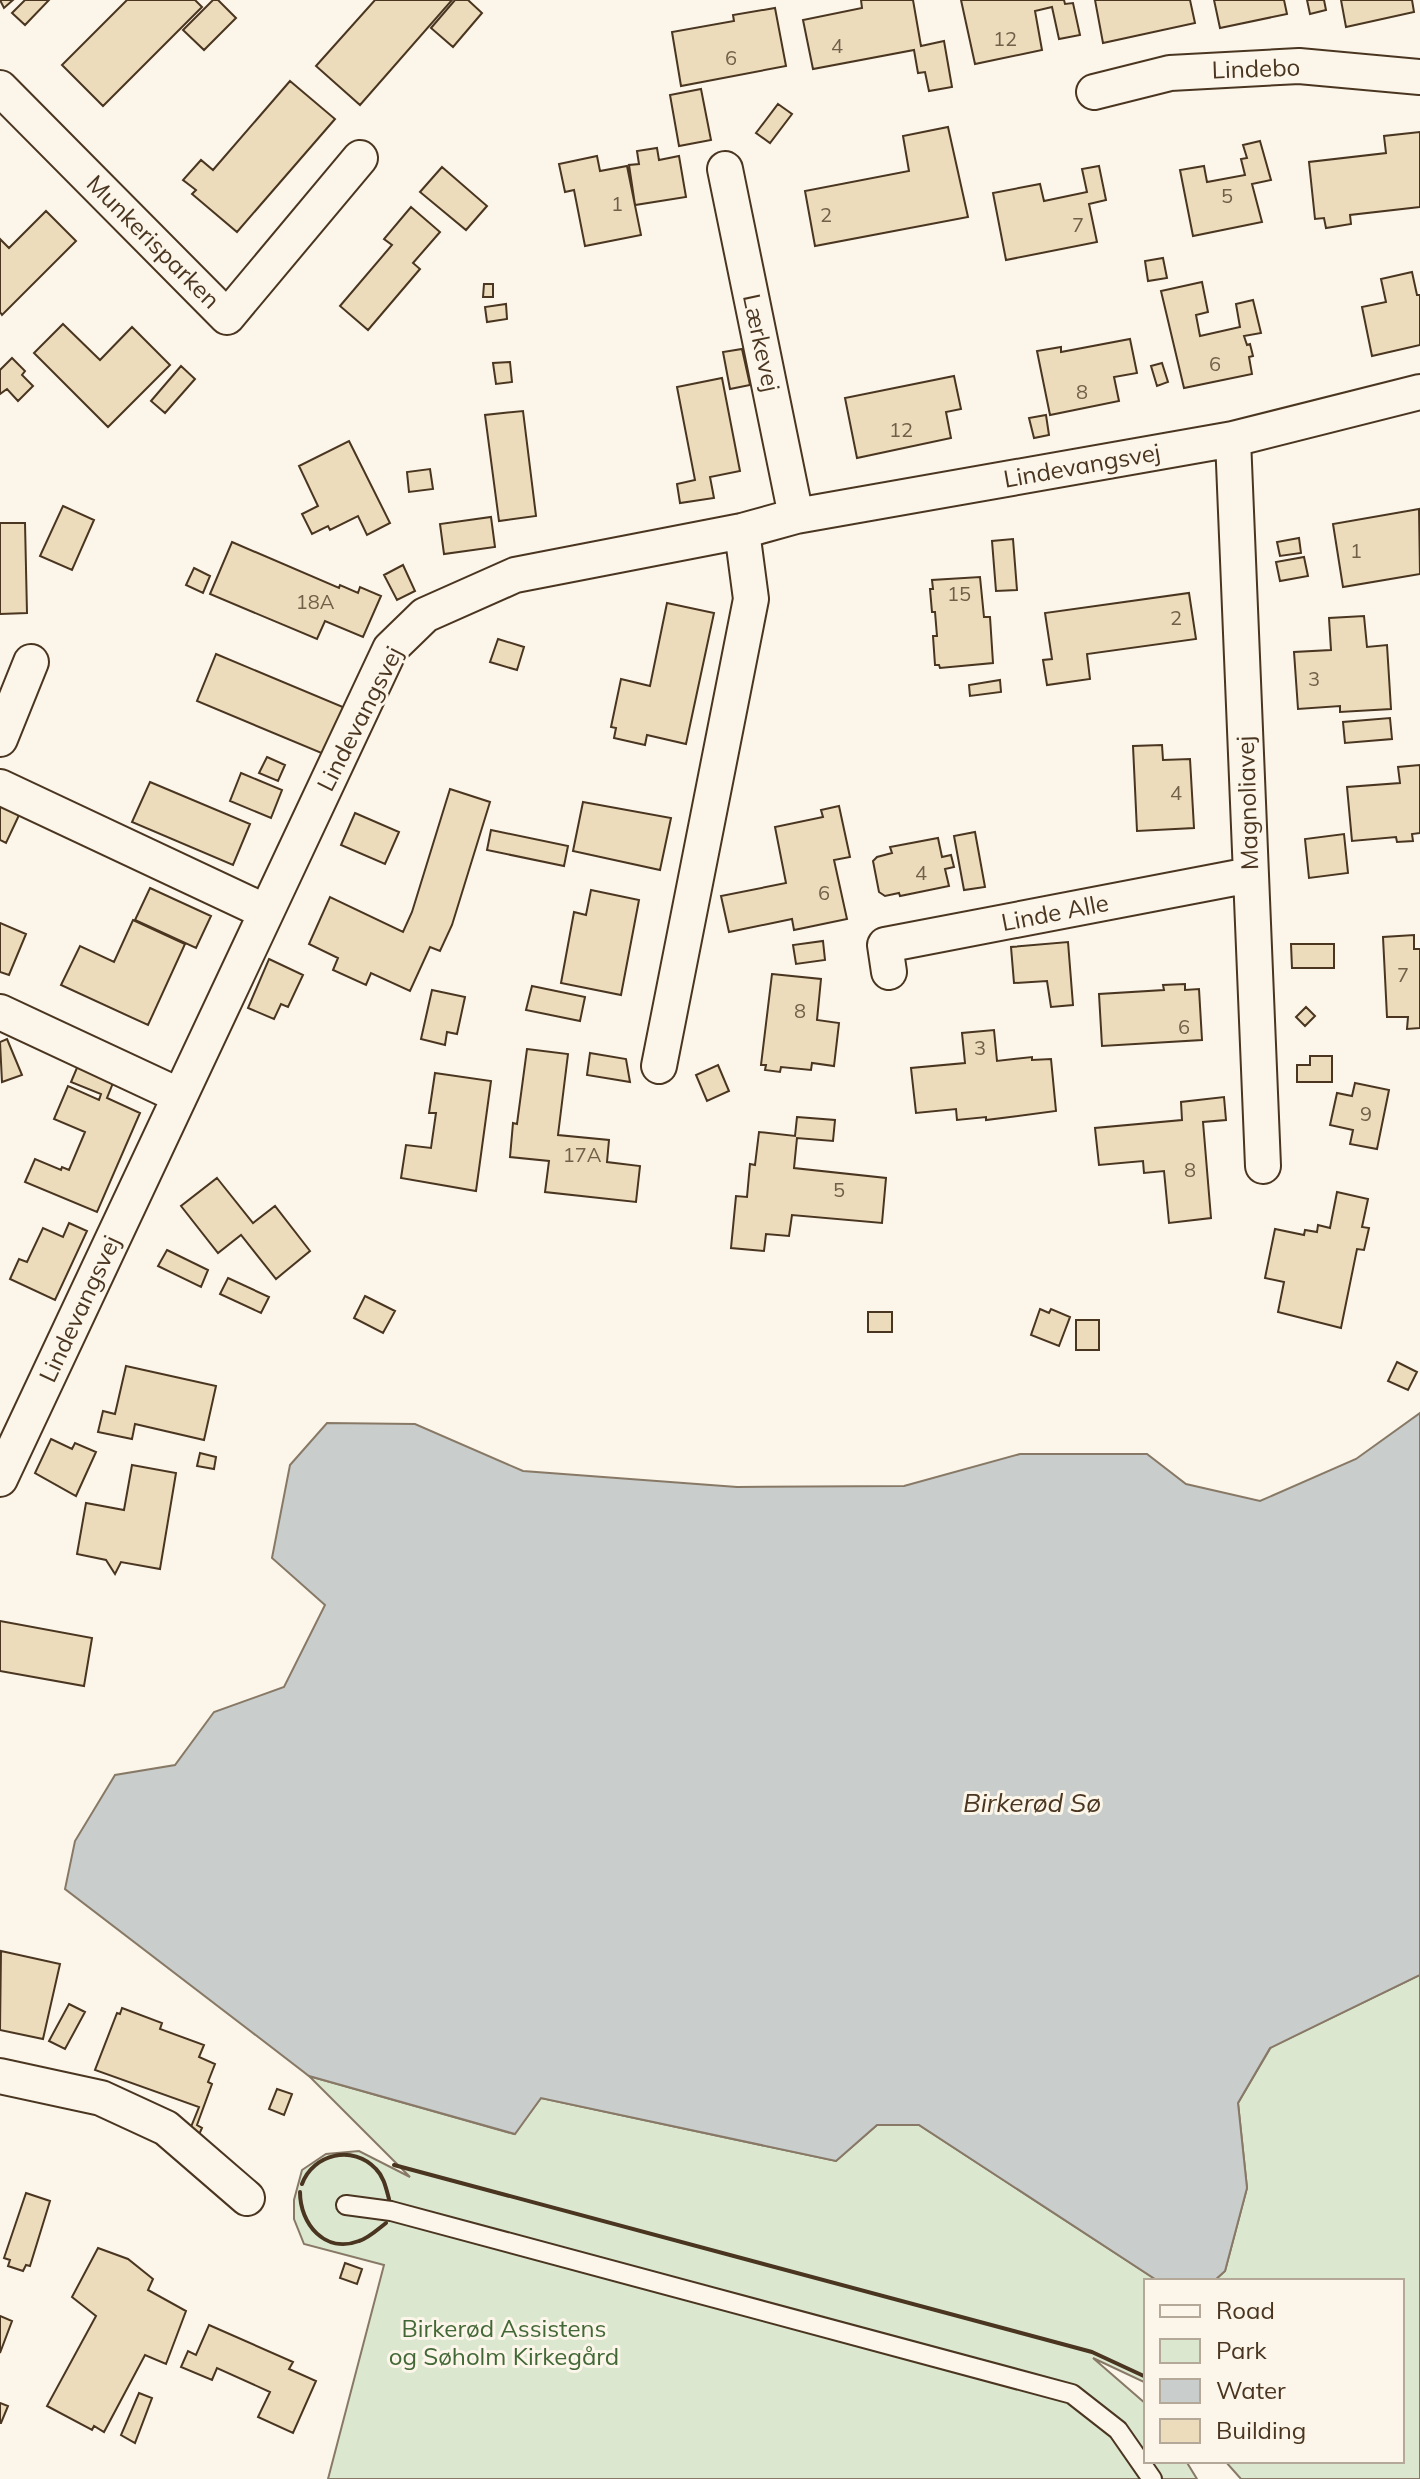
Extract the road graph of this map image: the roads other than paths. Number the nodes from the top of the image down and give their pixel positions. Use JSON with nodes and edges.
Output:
{"nodes":[{"id":1,"x":1420,"y":77,"type":"edge"},
{"id":2,"x":0,"y":88,"type":"edge"},
{"id":3,"x":1094,"y":92,"type":"dead end"},
{"id":4,"x":360,"y":158,"type":"dead end"},
{"id":5,"x":725,"y":169,"type":"dead end"},
{"id":6,"x":1420,"y":392,"type":"edge"},
{"id":7,"x":1233,"y":439,"type":"junction"},
{"id":8,"x":796,"y":516,"type":"junction"},
{"id":9,"x":742,"y":531,"type":"junction"},
{"id":10,"x":31,"y":662,"type":"dead end"},
{"id":11,"x":0,"y":739,"type":"edge"},
{"id":12,"x":0,"y":787,"type":"edge"},
{"id":13,"x":1250,"y":875,"type":"junction"},
{"id":14,"x":266,"y":912,"type":"junction"},
{"id":15,"x":889,"y":972,"type":"dead end"},
{"id":16,"x":0,"y":1012,"type":"edge"},
{"id":17,"x":659,"y":1066,"type":"dead end"},
{"id":18,"x":180,"y":1096,"type":"junction"},
{"id":19,"x":1263,"y":1166,"type":"dead end"},
{"id":20,"x":0,"y":1479,"type":"edge"},
{"id":21,"x":0,"y":2076,"type":"edge"},
{"id":22,"x":247,"y":2198,"type":"dead end"},
{"id":23,"x":346,"y":2205,"type":"dead end"},
{"id":24,"x":1152,"y":2479,"type":"edge"}],
"edges":[{"from":1,"to":3,"type":"street","name":"Lindebo"},
{"from":2,"to":4,"type":"street","name":"Munkerisparken"},
{"from":5,"to":8,"type":"street","name":"Lærkevej"},
{"from":6,"to":7,"type":"street","name":"Lindevangsvej"},
{"from":7,"to":8,"type":"street","name":"Lindevangsvej"},
{"from":7,"to":13,"type":"street","name":"Magnoliavej"},
{"from":8,"to":9,"type":"street","name":"Lindevangsvej"},
{"from":9,"to":14,"type":"street","name":"Lindevangsvej"},
{"from":9,"to":17,"type":"street"},
{"from":10,"to":11,"type":"street"},
{"from":12,"to":14,"type":"street"},
{"from":13,"to":15,"type":"street","name":"Linde Alle"},
{"from":13,"to":19,"type":"street","name":"Magnoliavej"},
{"from":14,"to":18,"type":"street","name":"Lindevangsvej"},
{"from":16,"to":18,"type":"street"},
{"from":18,"to":20,"type":"street","name":"Lindevangsvej"},
{"from":21,"to":22,"type":"street"},
{"from":23,"to":24,"type":"lane"}]}
